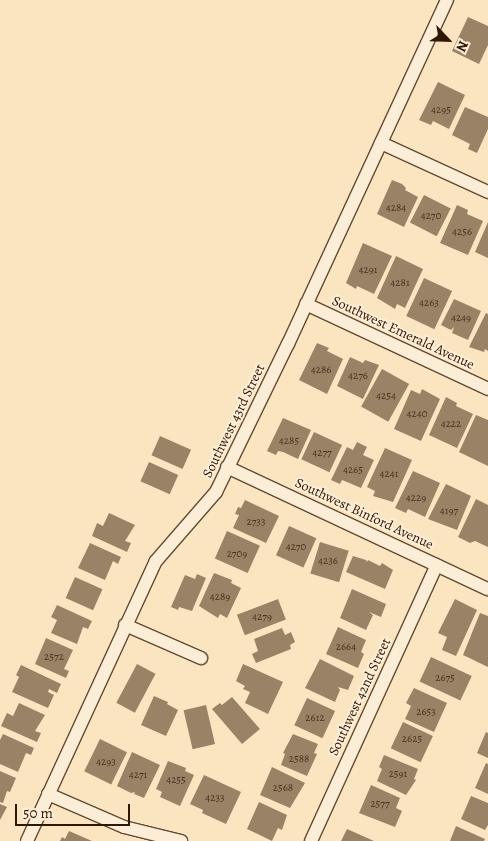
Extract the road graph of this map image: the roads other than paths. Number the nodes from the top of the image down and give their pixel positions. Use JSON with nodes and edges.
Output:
{"nodes":[{"id":1,"x":447,"y":0,"type":"edge"},
{"id":2,"x":381,"y":143,"type":"junction"},
{"id":3,"x":488,"y":192,"type":"edge"},
{"id":4,"x":306,"y":304,"type":"junction"},
{"id":5,"x":488,"y":389,"type":"edge"},
{"id":6,"x":227,"y":467,"type":"junction"},
{"id":7,"x":437,"y":565,"type":"junction"},
{"id":8,"x":488,"y":589,"type":"edge"},
{"id":9,"x":125,"y":625,"type":"junction"},
{"id":10,"x":200,"y":658,"type":"dead end"},
{"id":11,"x":48,"y":794,"type":"junction"},
{"id":12,"x":26,"y":841,"type":"edge"},
{"id":13,"x":181,"y":841,"type":"edge"},
{"id":14,"x":311,"y":841,"type":"edge"}],
"edges":[{"from":1,"to":2,"type":"street","name":"Southwest 43rd Street"},
{"from":2,"to":3,"type":"street"},
{"from":2,"to":4,"type":"street","name":"Southwest 43rd Street"},
{"from":4,"to":5,"type":"street","name":"Southwest Emerald Avenue"},
{"from":4,"to":6,"type":"street","name":"Southwest 43rd Street"},
{"from":6,"to":7,"type":"street","name":"Southwest Binford Avenue"},
{"from":6,"to":9,"type":"street","name":"Southwest 43rd Street"},
{"from":7,"to":8,"type":"street","name":"Southwest Binford Avenue"},
{"from":7,"to":14,"type":"street","name":"Southwest 42nd Street"},
{"from":9,"to":10,"type":"street"},
{"from":9,"to":11,"type":"street","name":"Southwest 43rd Street"},
{"from":11,"to":12,"type":"street","name":"Southwest 43rd Street"},
{"from":11,"to":13,"type":"street"}]}
